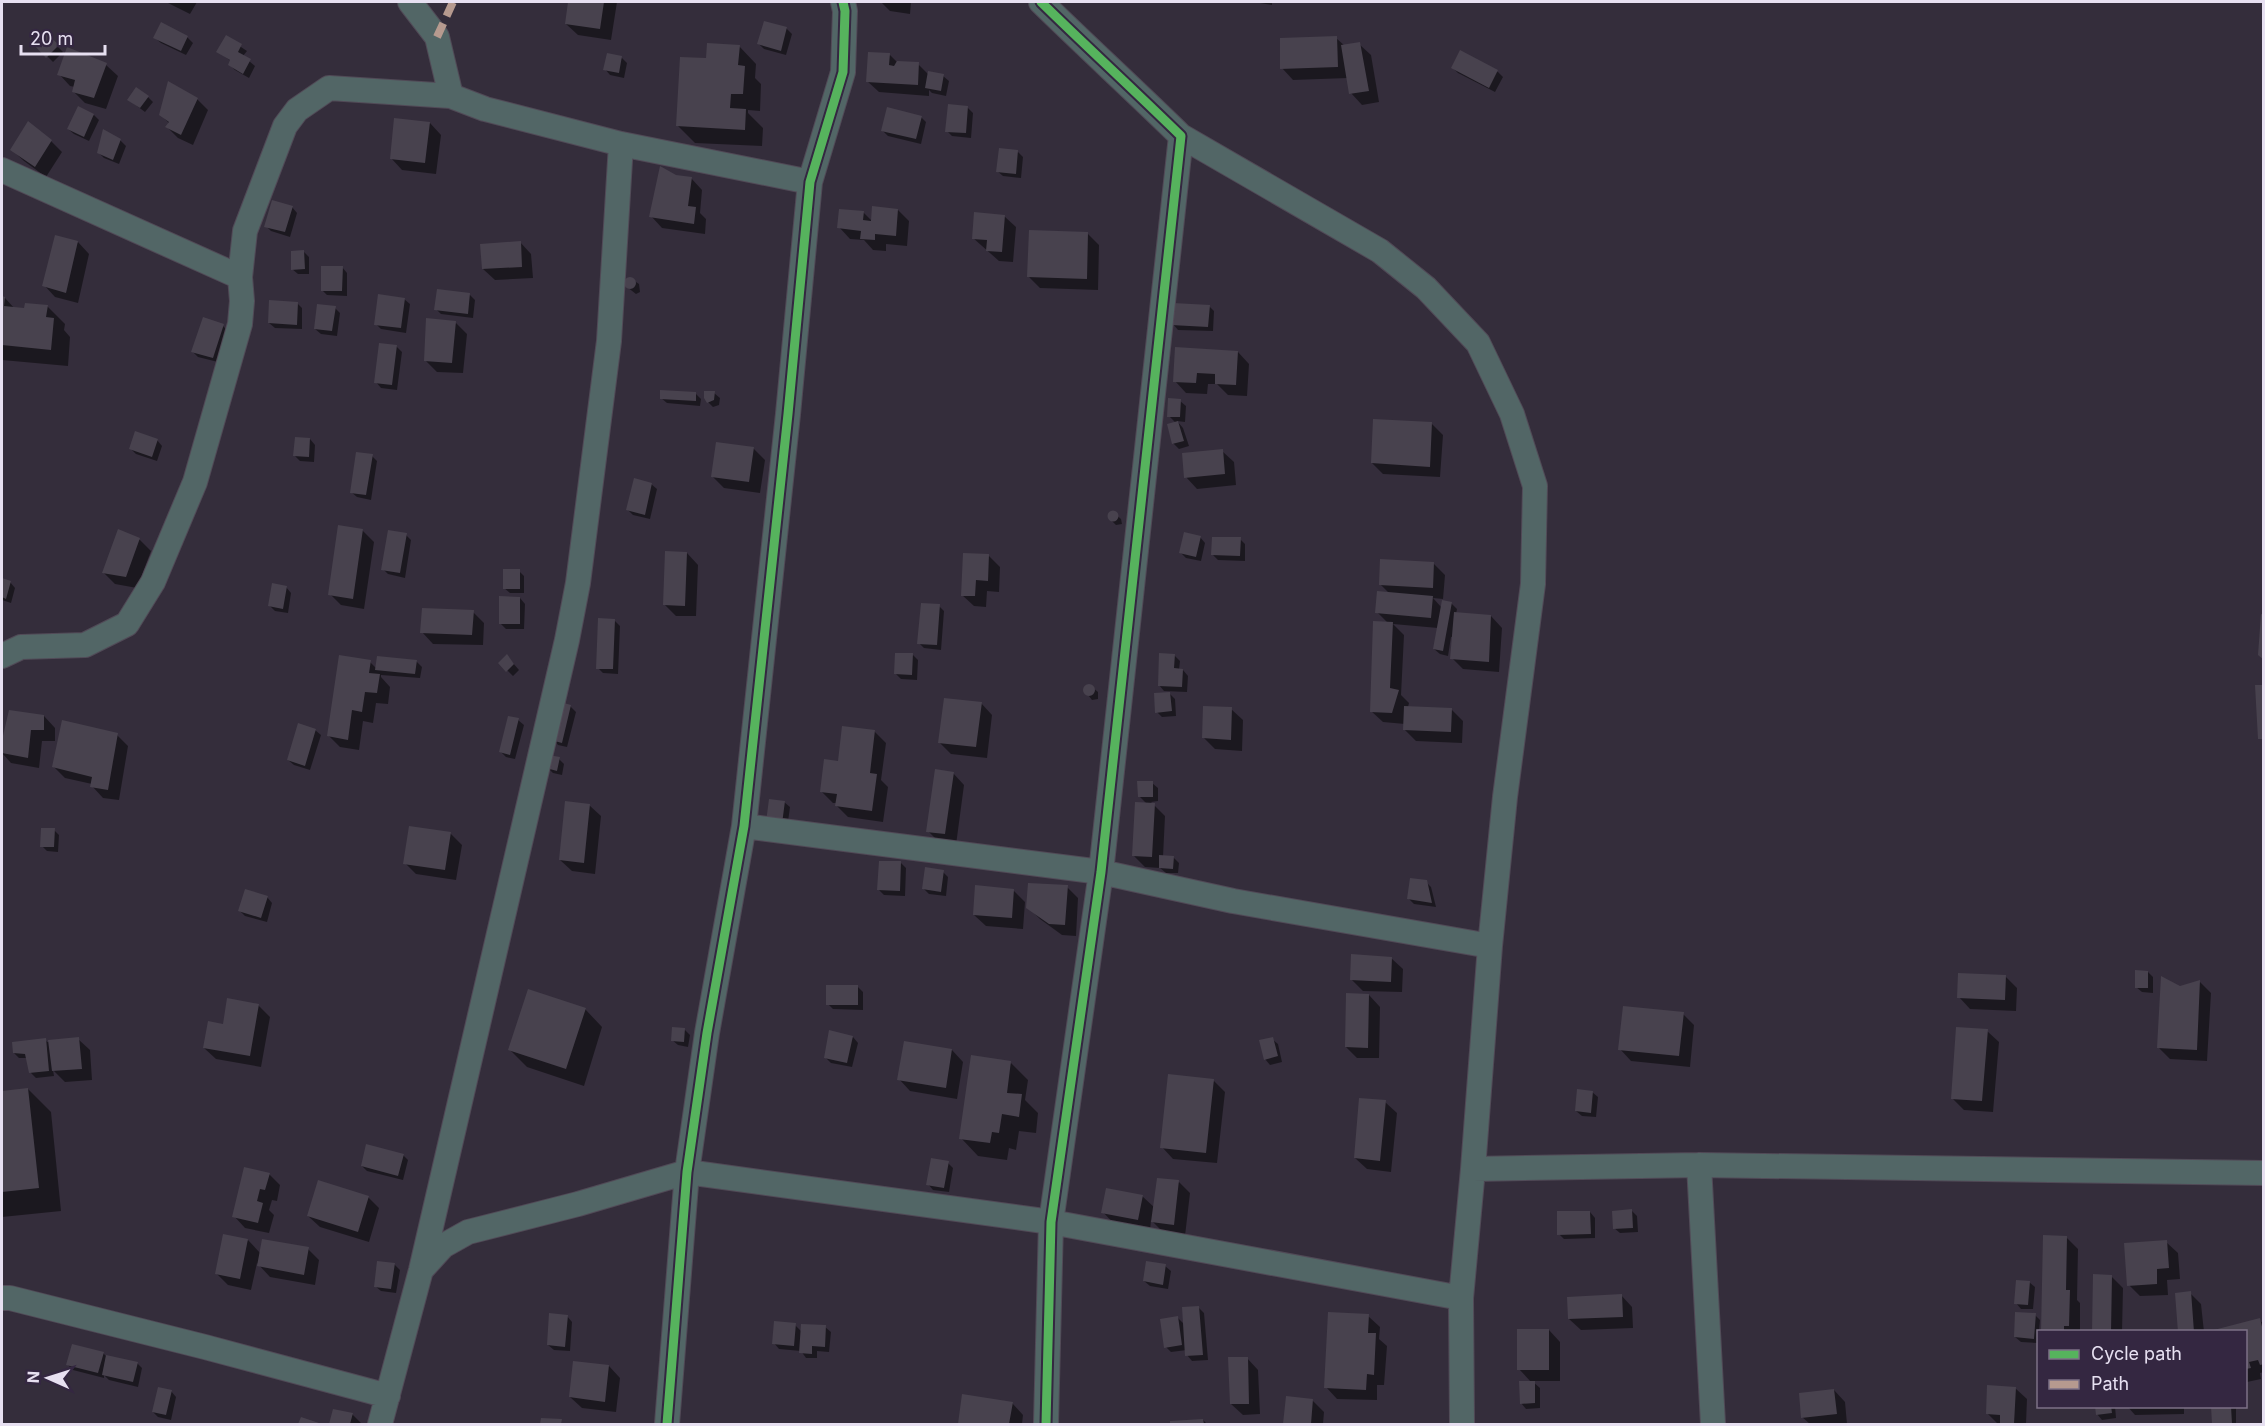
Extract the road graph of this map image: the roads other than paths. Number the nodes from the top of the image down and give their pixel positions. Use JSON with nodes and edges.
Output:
{"nodes":[{"id":1,"x":410,"y":2,"type":"edge"},
{"id":2,"x":843,"y":2,"type":"edge"},
{"id":3,"x":1041,"y":2,"type":"edge"},
{"id":4,"x":451,"y":96,"type":"junction"},
{"id":5,"x":1181,"y":136,"type":"junction"},
{"id":6,"x":621,"y":144,"type":"junction"},
{"id":7,"x":2,"y":170,"type":"edge"},
{"id":8,"x":810,"y":182,"type":"junction"},
{"id":9,"x":240,"y":277,"type":"junction"},
{"id":10,"x":2,"y":656,"type":"edge"},
{"id":11,"x":744,"y":826,"type":"junction"},
{"id":12,"x":1101,"y":872,"type":"junction"},
{"id":13,"x":1490,"y":946,"type":"junction"},
{"id":14,"x":1699,"y":1165,"type":"junction"},
{"id":15,"x":1473,"y":1168,"type":"junction"},
{"id":16,"x":687,"y":1172,"type":"junction"},
{"id":17,"x":2264,"y":1173,"type":"edge"},
{"id":18,"x":1051,"y":1222,"type":"junction"},
{"id":19,"x":422,"y":1270,"type":"junction"},
{"id":20,"x":2,"y":1298,"type":"edge"},
{"id":21,"x":1461,"y":1298,"type":"junction"},
{"id":22,"x":388,"y":1396,"type":"junction"},
{"id":23,"x":380,"y":1425,"type":"edge"},
{"id":24,"x":667,"y":1425,"type":"edge"},
{"id":25,"x":1046,"y":1425,"type":"edge"},
{"id":26,"x":1462,"y":1425,"type":"edge"},
{"id":27,"x":1713,"y":1425,"type":"edge"}],
"edges":[{"from":1,"to":4,"type":"street"},
{"from":2,"to":8,"type":"street"},
{"from":3,"to":5,"type":"street"},
{"from":4,"to":6,"type":"street"},
{"from":4,"to":9,"type":"street"},
{"from":5,"to":12,"type":"street"},
{"from":5,"to":13,"type":"street"},
{"from":6,"to":8,"type":"street"},
{"from":6,"to":19,"type":"street"},
{"from":7,"to":9,"type":"street"},
{"from":8,"to":11,"type":"street"},
{"from":9,"to":10,"type":"street"},
{"from":11,"to":12,"type":"street"},
{"from":11,"to":16,"type":"street"},
{"from":12,"to":13,"type":"street"},
{"from":12,"to":18,"type":"street"},
{"from":13,"to":15,"type":"street"},
{"from":14,"to":15,"type":"street"},
{"from":14,"to":17,"type":"street"},
{"from":14,"to":27,"type":"street"},
{"from":15,"to":21,"type":"street"},
{"from":16,"to":18,"type":"street"},
{"from":16,"to":19,"type":"street"},
{"from":16,"to":24,"type":"street"},
{"from":18,"to":21,"type":"street"},
{"from":18,"to":25,"type":"street"},
{"from":19,"to":22,"type":"street"},
{"from":20,"to":22,"type":"street"},
{"from":21,"to":26,"type":"street"},
{"from":22,"to":23,"type":"street"}]}
